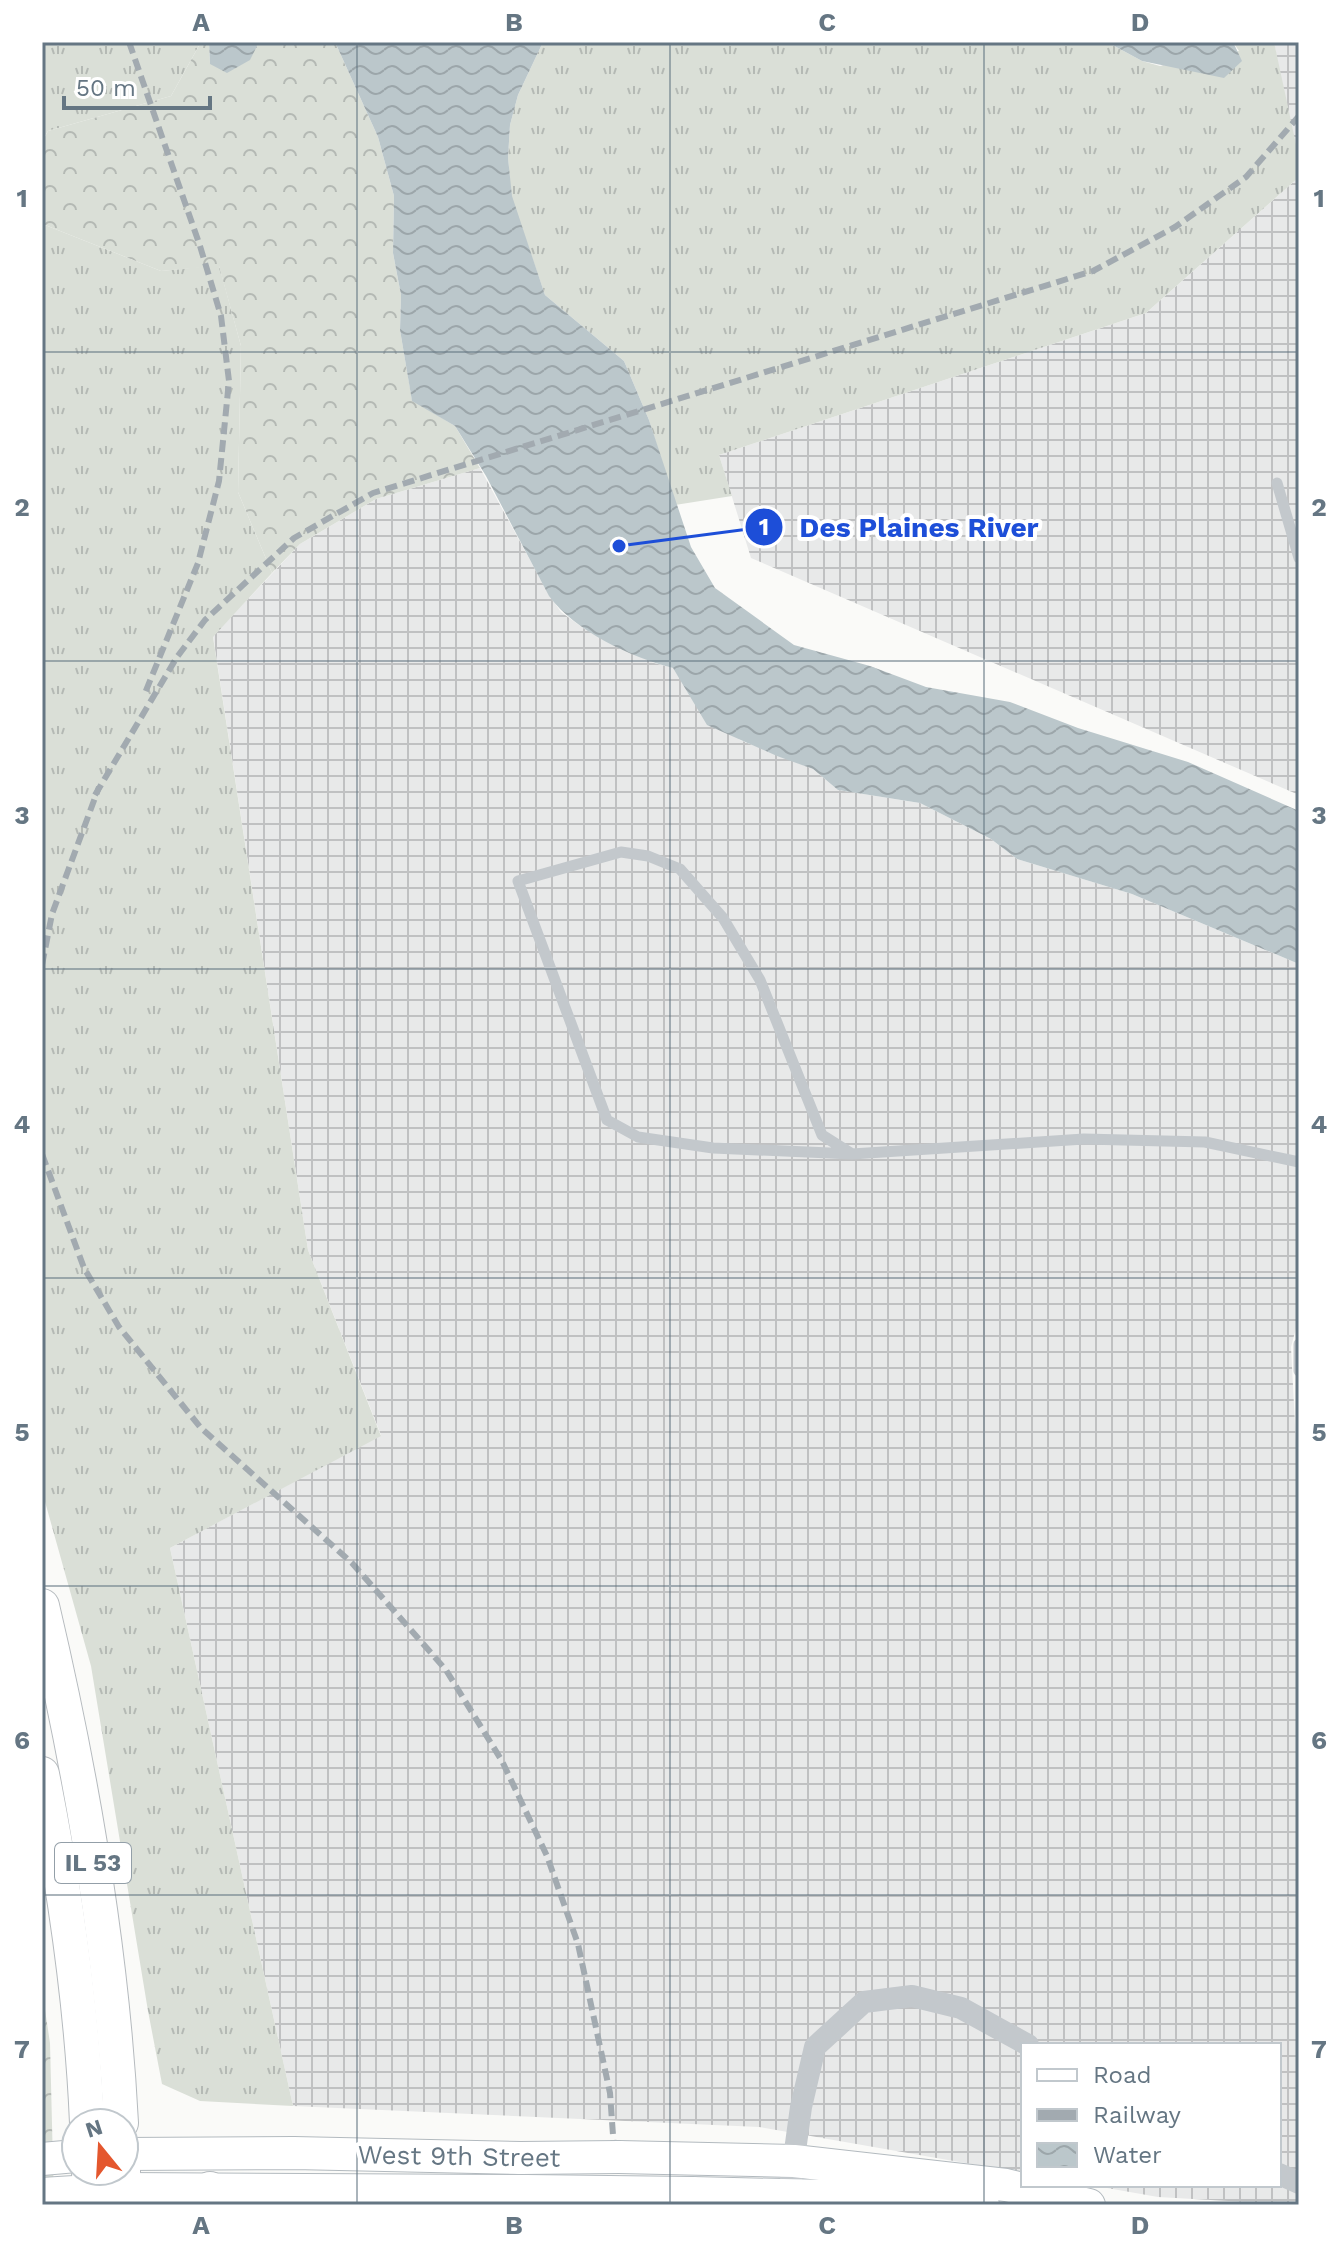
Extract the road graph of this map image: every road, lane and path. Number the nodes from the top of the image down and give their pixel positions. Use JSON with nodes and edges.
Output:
{"nodes":[{"id":1,"x":1277,"y":483,"type":"dead end"},
{"id":2,"x":1299,"y":558,"type":"edge"},
{"id":3,"x":852,"y":1154,"type":"junction"},
{"id":4,"x":1299,"y":1162,"type":"edge"},
{"id":5,"x":1299,"y":1344,"type":"edge"},
{"id":6,"x":1299,"y":1371,"type":"edge"},
{"id":7,"x":42,"y":1606,"type":"edge"},
{"id":8,"x":42,"y":1774,"type":"edge"},
{"id":9,"x":1024,"y":2043,"type":"edge"},
{"id":10,"x":86,"y":2107,"type":"edge"},
{"id":11,"x":120,"y":2107,"type":"edge"},
{"id":12,"x":140,"y":2154,"type":"edge"},
{"id":13,"x":794,"y":2161,"type":"junction"},
{"id":14,"x":124,"y":2188,"type":"edge"},
{"id":15,"x":89,"y":2189,"type":"edge"},
{"id":16,"x":42,"y":2194,"type":"edge"},
{"id":17,"x":789,"y":2195,"type":"junction"},
{"id":18,"x":198,"y":2197,"type":"edge"},
{"id":19,"x":983,"y":2205,"type":"edge"},
{"id":20,"x":1089,"y":2205,"type":"edge"}],
"edges":[{"from":1,"to":2,"type":"lane"},
{"from":3,"to":3,"type":"lane"},
{"from":3,"to":4,"type":"lane"},
{"from":5,"to":6,"type":"lane"},
{"from":7,"to":11,"type":"main road","number":"IL 53"},
{"from":8,"to":10,"type":"main road","number":"IL 53"},
{"from":9,"to":13,"type":"street"},
{"from":12,"to":13,"type":"main road","name":"West 9th Street","bridge":true},
{"from":13,"to":17,"type":"street"},
{"from":13,"to":20,"type":"main road","name":"West 9th Street"},
{"from":14,"to":15,"type":"main road","name":"West 9th Street"},
{"from":14,"to":18,"type":"main road","name":"West 9th Street"},
{"from":15,"to":16,"type":"main road","name":"West 9th Street"},
{"from":17,"to":18,"type":"main road","name":"West 9th Street","bridge":true},
{"from":17,"to":19,"type":"main road","name":"West 9th Street"}]}
